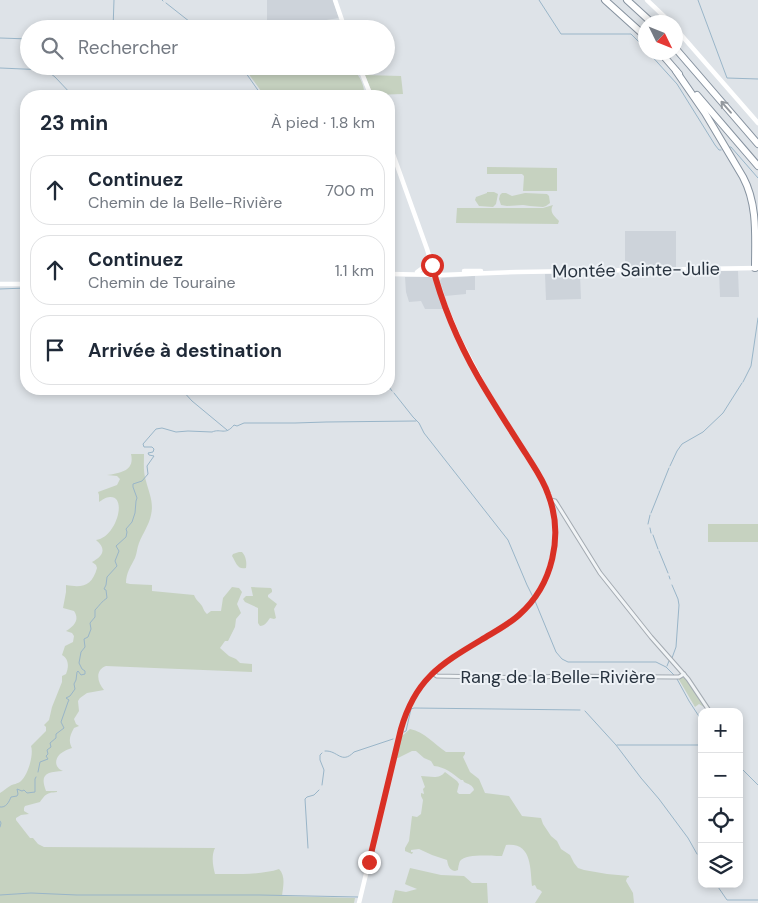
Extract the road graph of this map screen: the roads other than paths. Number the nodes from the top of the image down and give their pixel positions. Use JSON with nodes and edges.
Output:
{"nodes":[{"id":1,"x":335,"y":0,"type":"edge"},
{"id":2,"x":605,"y":0,"type":"edge"},
{"id":3,"x":627,"y":0,"type":"edge"},
{"id":4,"x":647,"y":0,"type":"edge"},
{"id":5,"x":643,"y":15,"type":"edge"},
{"id":6,"x":663,"y":15,"type":"edge"},
{"id":7,"x":342,"y":20,"type":"edge"},
{"id":8,"x":638,"y":30,"type":"edge"},
{"id":9,"x":683,"y":36,"type":"edge"},
{"id":10,"x":683,"y":57,"type":"edge"},
{"id":11,"x":667,"y":60,"type":"edge"},
{"id":12,"x":676,"y":71,"type":"junction"},
{"id":13,"x":363,"y":75,"type":"edge"},
{"id":14,"x":369,"y":90,"type":"edge"},
{"id":15,"x":758,"y":123,"type":"edge"},
{"id":16,"x":758,"y":144,"type":"edge"},
{"id":17,"x":395,"y":160,"type":"edge"},
{"id":18,"x":758,"y":166,"type":"edge"},
{"id":19,"x":429,"y":258,"type":"junction"},
{"id":20,"x":756,"y":268,"type":"edge"},
{"id":21,"x":417,"y":272,"type":"junction"},
{"id":22,"x":434,"y":273,"type":"junction"},
{"id":23,"x":395,"y":274,"type":"edge"},
{"id":24,"x":395,"y":274,"type":"edge"},
{"id":25,"x":0,"y":284,"type":"edge"},
{"id":26,"x":20,"y":284,"type":"edge"},
{"id":27,"x":550,"y":500,"type":"junction"},
{"id":28,"x":432,"y":673,"type":"junction"},
{"id":29,"x":684,"y":674,"type":"junction"},
{"id":30,"x":707,"y":708,"type":"edge"},
{"id":31,"x":359,"y":903,"type":"edge"}],
"edges":[{"from":1,"to":7,"type":"street"},
{"from":2,"to":8,"type":"highway"},
{"from":3,"to":5,"type":"highway"},
{"from":4,"to":6,"type":"street"},
{"from":9,"to":15,"type":"street"},
{"from":16,"to":10,"type":"highway","one_way":true},
{"from":11,"to":12,"type":"highway"},
{"from":12,"to":18,"type":"highway"},
{"from":12,"to":20,"type":"highway"},
{"from":13,"to":14,"type":"street"},
{"from":17,"to":19,"type":"street"},
{"from":19,"to":21,"type":"street"},
{"from":19,"to":22,"type":"street"},
{"from":20,"to":22,"type":"street","name":"Montée Sainte-Julie"},
{"from":21,"to":22,"type":"street","name":"Montée Sainte-Julie"},
{"from":21,"to":23,"type":"street","name":"Montée Sainte-Julie"},
{"from":22,"to":24,"type":"street","name":"Montée Sainte-Julie"},
{"from":22,"to":27,"type":"street"},
{"from":25,"to":26,"type":"street"},
{"from":27,"to":28,"type":"street"},
{"from":27,"to":29,"type":"street"},
{"from":28,"to":29,"type":"street","name":"Rang de la Belle-Rivière"},
{"from":28,"to":31,"type":"street"},
{"from":29,"to":30,"type":"street"}]}
